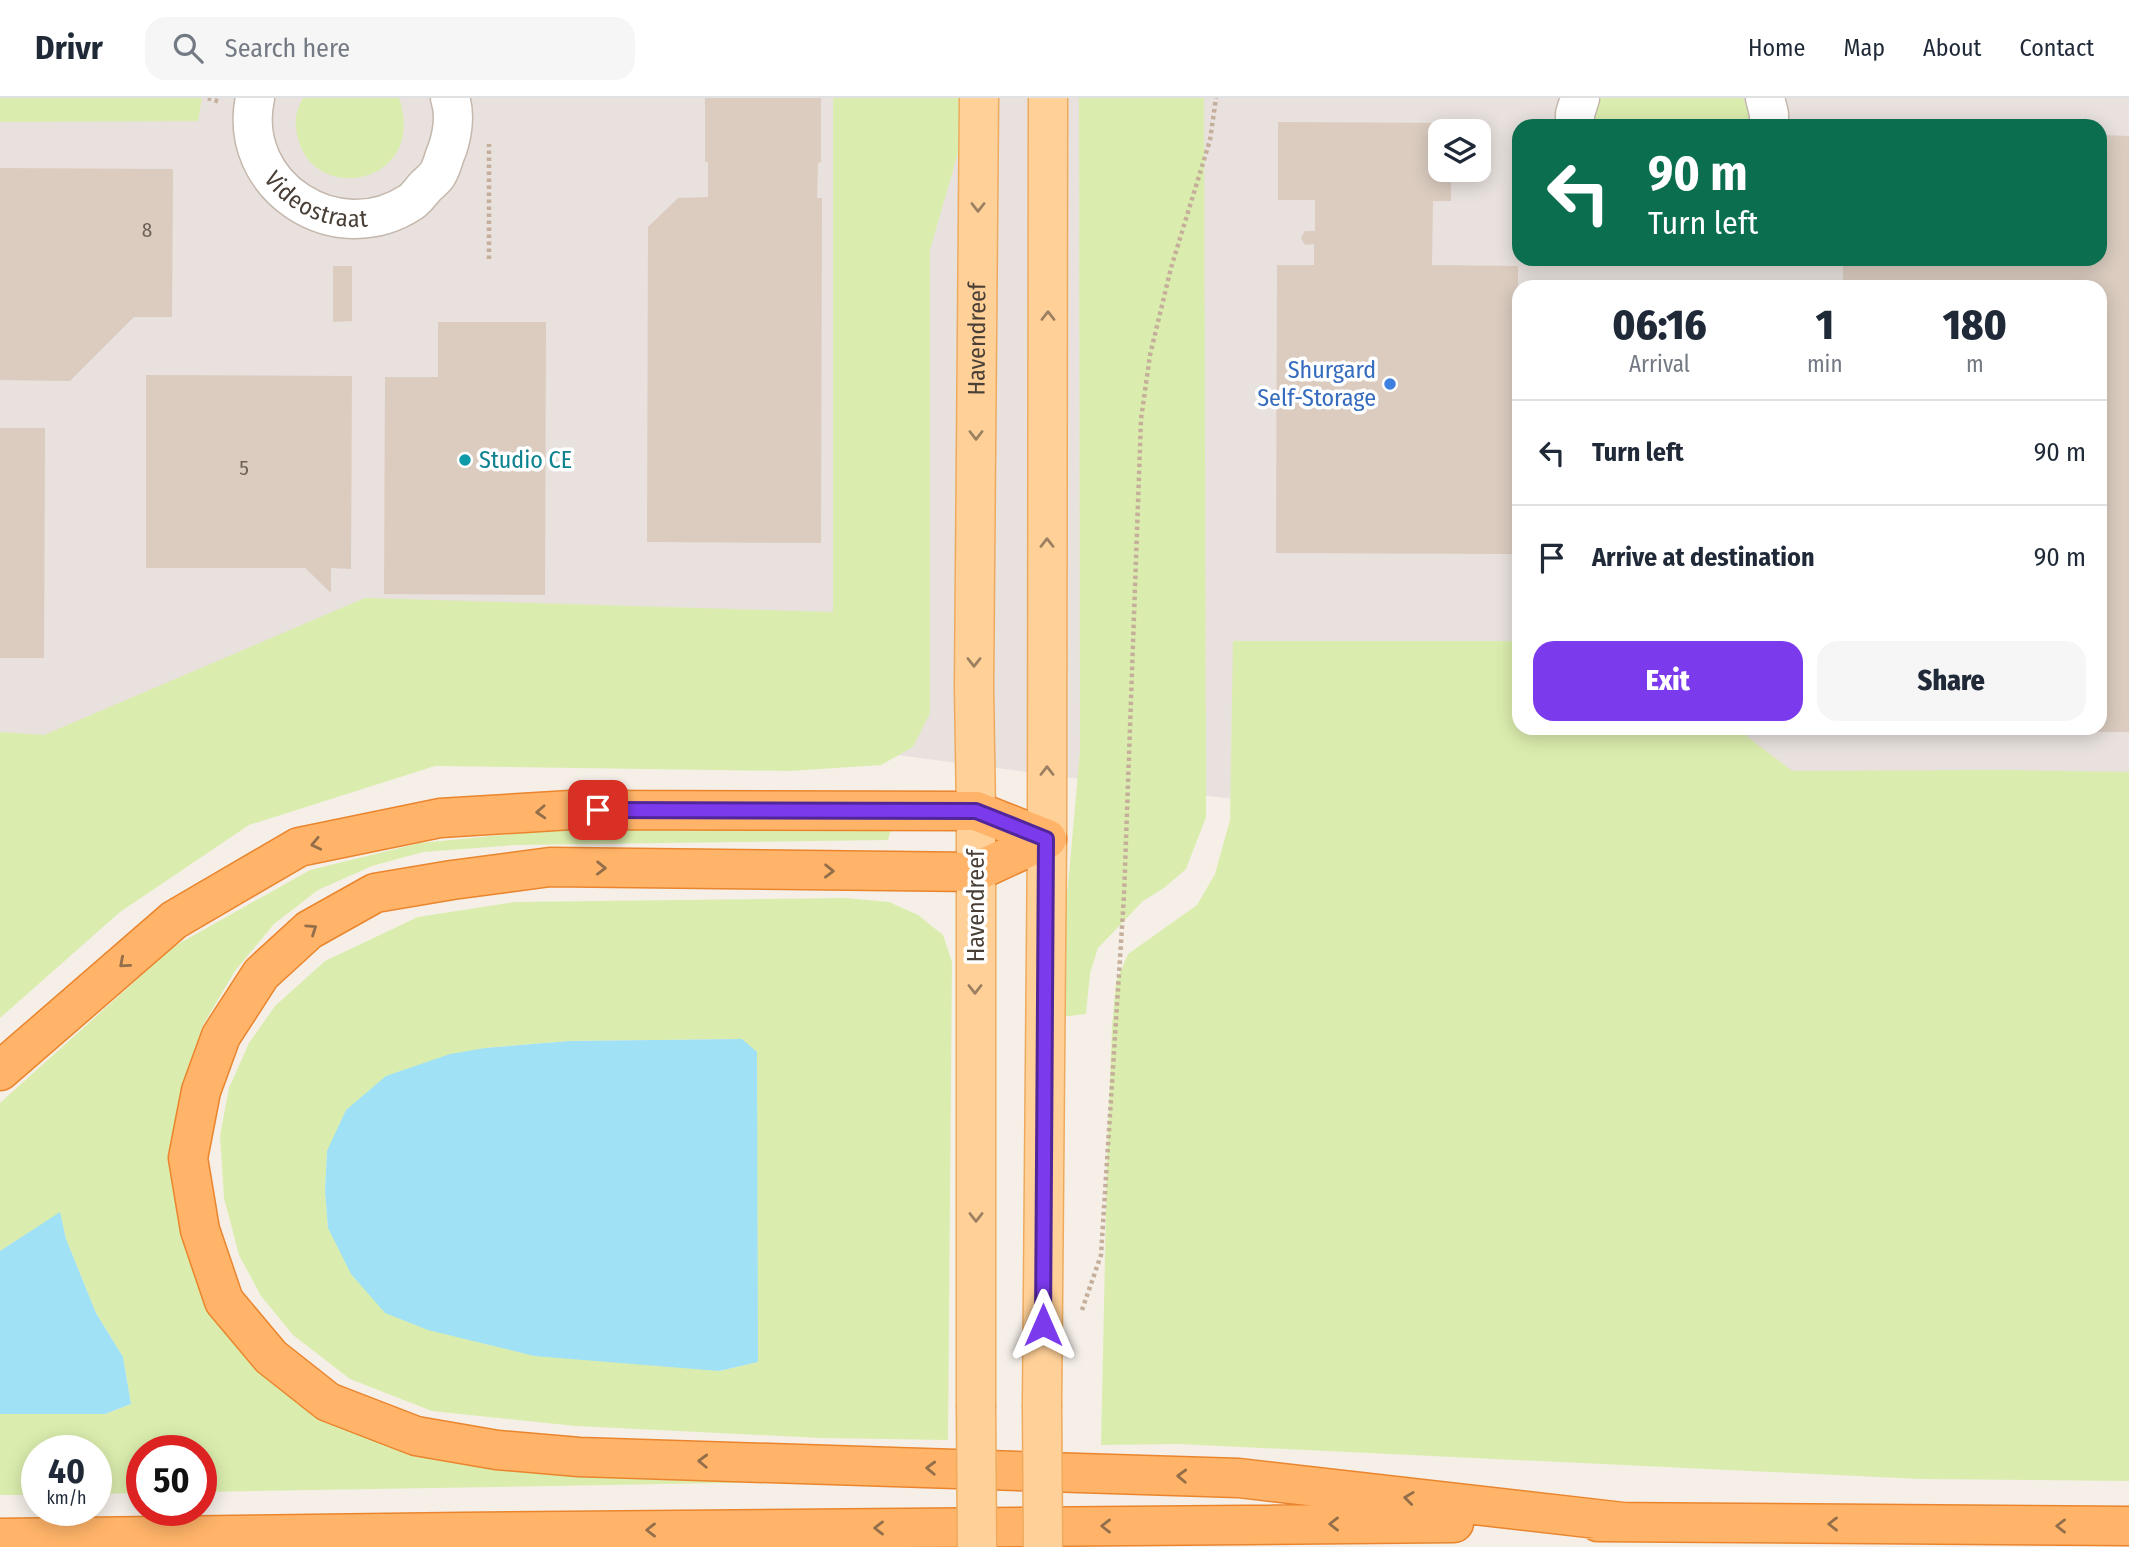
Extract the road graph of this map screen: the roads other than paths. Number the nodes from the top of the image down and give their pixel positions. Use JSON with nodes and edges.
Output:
{"nodes":[{"id":1,"x":256,"y":98,"type":"edge"},
{"id":2,"x":450,"y":98,"type":"edge"},
{"id":3,"x":979,"y":98,"type":"edge"},
{"id":4,"x":1048,"y":98,"type":"edge"},
{"id":5,"x":1580,"y":98,"type":"edge"},
{"id":6,"x":1765,"y":98,"type":"edge"},
{"id":7,"x":1575,"y":119,"type":"edge"},
{"id":8,"x":1769,"y":119,"type":"edge"},
{"id":9,"x":976,"y":811,"type":"junction"},
{"id":10,"x":1046,"y":839,"type":"junction"},
{"id":11,"x":975,"y":872,"type":"junction"},
{"id":12,"x":0,"y":1071,"type":"edge"},
{"id":13,"x":1623,"y":1522,"type":"junction"},
{"id":14,"x":2129,"y":1526,"type":"edge"},
{"id":15,"x":0,"y":1538,"type":"edge"},
{"id":16,"x":977,"y":1547,"type":"edge"},
{"id":17,"x":1043,"y":1547,"type":"edge"}],
"edges":[{"from":1,"to":2,"type":"street","name":"Videostraat"},
{"from":3,"to":9,"type":"main road","name":"Havendreef","one_way":true},
{"from":10,"to":4,"type":"main road","one_way":true},
{"from":5,"to":7,"type":"street"},
{"from":6,"to":8,"type":"street"},
{"from":9,"to":10,"type":"highway"},
{"from":9,"to":11,"type":"main road","name":"Havendreef"},
{"from":9,"to":12,"type":"highway","one_way":true},
{"from":10,"to":11,"type":"highway"},
{"from":10,"to":17,"type":"main road","bridge":true},
{"from":13,"to":11,"type":"highway","one_way":true},
{"from":11,"to":16,"type":"main road","name":"Havendreef","one_way":true,"bridge":true},
{"from":14,"to":13,"type":"highway","one_way":true},
{"from":13,"to":15,"type":"highway","one_way":true}]}
